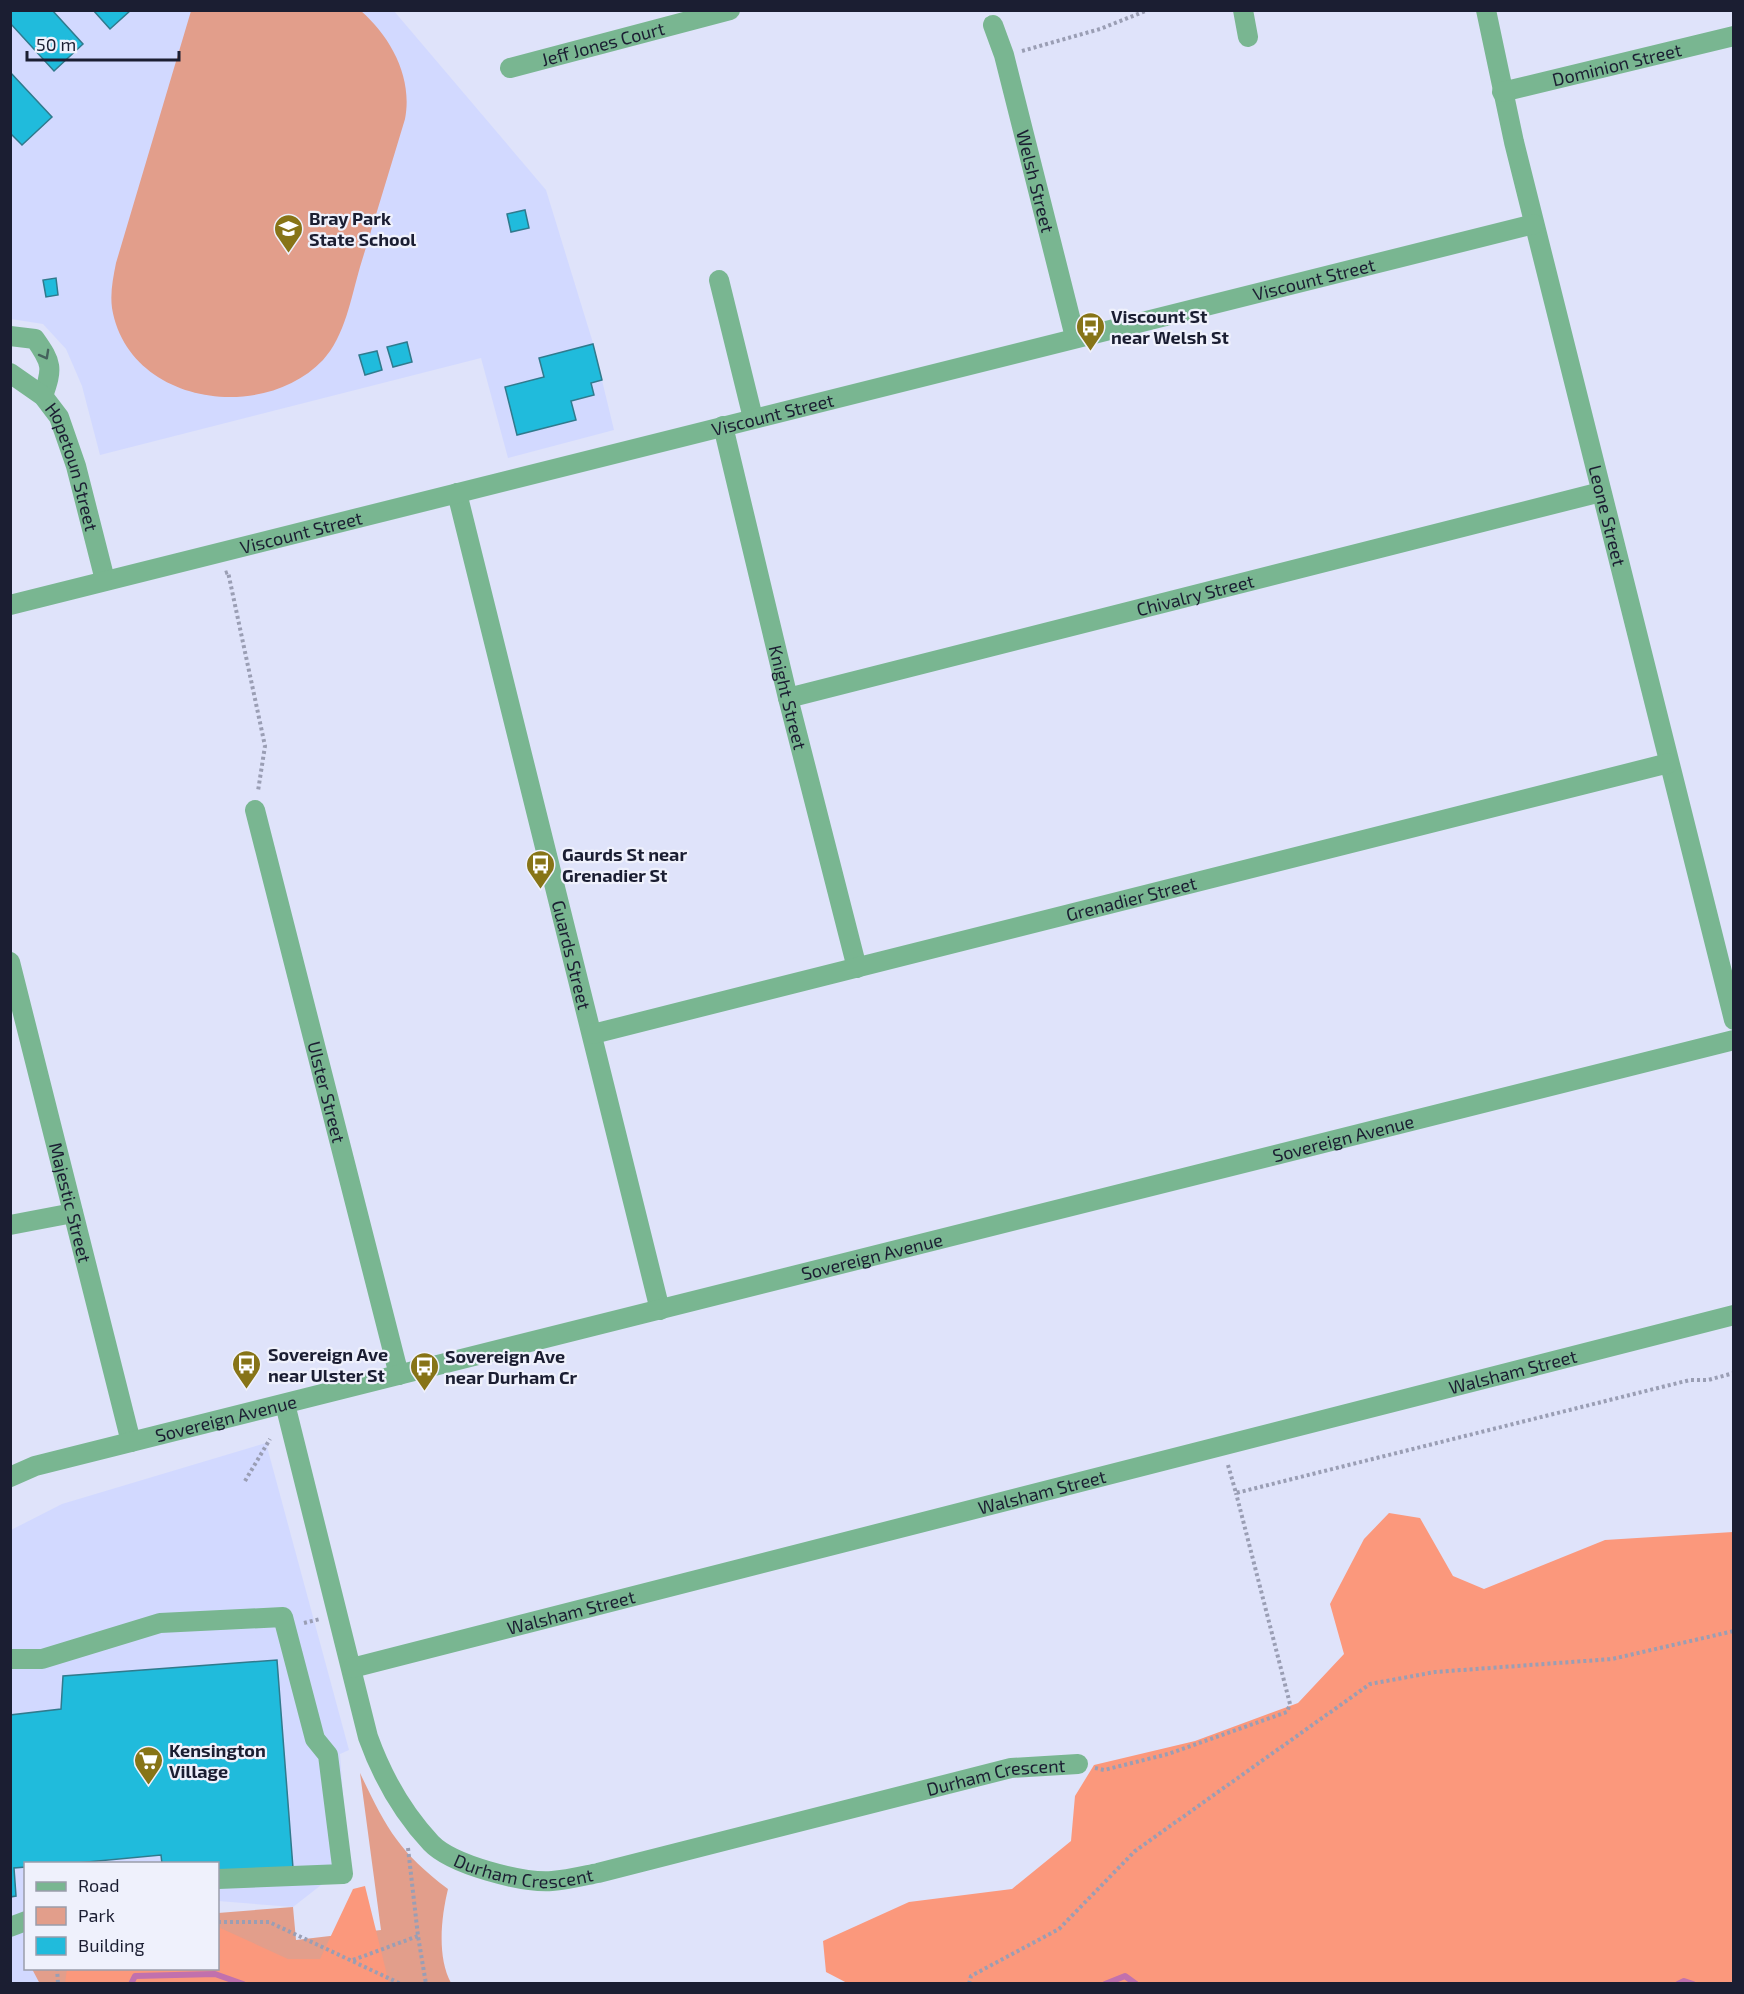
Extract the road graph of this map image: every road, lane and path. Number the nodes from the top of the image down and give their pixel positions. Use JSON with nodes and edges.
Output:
{"nodes":[{"id":1,"x":730,"y":10,"type":"edge"},
{"id":2,"x":1148,"y":10,"type":"edge"},
{"id":3,"x":1243,"y":10,"type":"edge"},
{"id":4,"x":1486,"y":10,"type":"edge"},
{"id":5,"x":993,"y":25,"type":"dead end"},
{"id":6,"x":1734,"y":36,"type":"edge"},
{"id":7,"x":1248,"y":37,"type":"dead end"},
{"id":8,"x":1004,"y":55,"type":"junction"},
{"id":9,"x":510,"y":68,"type":"dead end"},
{"id":10,"x":1502,"y":92,"type":"junction"},
{"id":11,"x":1534,"y":224,"type":"junction"},
{"id":12,"x":719,"y":280,"type":"dead end"},
{"id":13,"x":10,"y":336,"type":"edge"},
{"id":14,"x":1075,"y":337,"type":"junction"},
{"id":15,"x":10,"y":373,"type":"edge"},
{"id":16,"x":43,"y":396,"type":"junction"},
{"id":17,"x":753,"y":418,"type":"junction"},
{"id":18,"x":723,"y":426,"type":"junction"},
{"id":19,"x":1601,"y":492,"type":"junction"},
{"id":20,"x":457,"y":493,"type":"junction"},
{"id":21,"x":219,"y":574,"type":"dead end"},
{"id":22,"x":105,"y":580,"type":"junction"},
{"id":23,"x":10,"y":605,"type":"edge"},
{"id":24,"x":788,"y":698,"type":"junction"},
{"id":25,"x":1669,"y":763,"type":"junction"},
{"id":26,"x":255,"y":810,"type":"joint"},
{"id":27,"x":10,"y":962,"type":"edge"},
{"id":28,"x":857,"y":968,"type":"junction"},
{"id":29,"x":1734,"y":1020,"type":"edge"},
{"id":30,"x":593,"y":1034,"type":"junction"},
{"id":31,"x":1734,"y":1040,"type":"edge"},
{"id":32,"x":73,"y":1213,"type":"junction"},
{"id":33,"x":10,"y":1225,"type":"edge"},
{"id":34,"x":660,"y":1310,"type":"junction"},
{"id":35,"x":1734,"y":1315,"type":"edge"},
{"id":36,"x":1734,"y":1373,"type":"edge"},
{"id":37,"x":399,"y":1376,"type":"junction"},
{"id":38,"x":285,"y":1404,"type":"junction"},
{"id":39,"x":270,"y":1439,"type":"dead end"},
{"id":40,"x":131,"y":1442,"type":"junction"},
{"id":41,"x":1228,"y":1465,"type":"dead end"},
{"id":42,"x":10,"y":1477,"type":"edge"},
{"id":43,"x":245,"y":1481,"type":"dead end"},
{"id":44,"x":1236,"y":1493,"type":"junction"},
{"id":45,"x":338,"y":1615,"type":"junction"},
{"id":46,"x":286,"y":1628,"type":"junction"},
{"id":47,"x":1734,"y":1631,"type":"edge"},
{"id":48,"x":10,"y":1659,"type":"edge"},
{"id":49,"x":352,"y":1668,"type":"junction"},
{"id":50,"x":1078,"y":1764,"type":"joint"},
{"id":51,"x":407,"y":1844,"type":"dead end"},
{"id":52,"x":219,"y":1879,"type":"edge"},
{"id":53,"x":219,"y":1922,"type":"edge"},
{"id":54,"x":417,"y":1936,"type":"junction"},
{"id":55,"x":352,"y":1960,"type":"junction"},
{"id":56,"x":401,"y":1983,"type":"edge"},
{"id":57,"x":426,"y":1983,"type":"edge"},
{"id":58,"x":969,"y":1983,"type":"edge"}],
"edges":[{"from":1,"to":9,"type":"street","name":"Jeff Jones Court"},
{"from":2,"to":8,"type":"path"},
{"from":3,"to":7,"type":"street"},
{"from":4,"to":10,"type":"street","name":"Leone Street"},
{"from":5,"to":8,"type":"street","name":"Welsh Street"},
{"from":6,"to":10,"type":"street","name":"Dominion Street"},
{"from":8,"to":14,"type":"street","name":"Welsh Street"},
{"from":10,"to":11,"type":"street","name":"Leone Street"},
{"from":11,"to":14,"type":"street","name":"Viscount Street"},
{"from":11,"to":19,"type":"street","name":"Leone Street"},
{"from":12,"to":17,"type":"street"},
{"from":13,"to":16,"type":"street","one_way":true},
{"from":14,"to":17,"type":"street","name":"Viscount Street"},
{"from":15,"to":16,"type":"street","name":"Hopetoun Street"},
{"from":16,"to":22,"type":"street","name":"Hopetoun Street"},
{"from":17,"to":18,"type":"street","name":"Viscount Street"},
{"from":18,"to":20,"type":"street","name":"Viscount Street"},
{"from":18,"to":24,"type":"street","name":"Knight Street"},
{"from":19,"to":24,"type":"street","name":"Chivalry Street"},
{"from":19,"to":25,"type":"street","name":"Leone Street"},
{"from":20,"to":22,"type":"street","name":"Viscount Street"},
{"from":20,"to":30,"type":"street","name":"Guards Street"},
{"from":21,"to":26,"type":"path"},
{"from":22,"to":23,"type":"street","name":"Viscount Street"},
{"from":24,"to":28,"type":"street","name":"Knight Street"},
{"from":25,"to":28,"type":"street","name":"Grenadier Street"},
{"from":25,"to":29,"type":"street","name":"Leone Street"},
{"from":26,"to":37,"type":"street","name":"Ulster Street"},
{"from":27,"to":32,"type":"street","name":"Majestic Street"},
{"from":28,"to":30,"type":"street","name":"Grenadier Street"},
{"from":30,"to":34,"type":"street","name":"Guards Street"},
{"from":31,"to":34,"type":"street","name":"Sovereign Avenue"},
{"from":32,"to":33,"type":"street"},
{"from":32,"to":40,"type":"street","name":"Majestic Street"},
{"from":34,"to":37,"type":"street","name":"Sovereign Avenue"},
{"from":35,"to":49,"type":"street","name":"Walsham Street"},
{"from":36,"to":44,"type":"path"},
{"from":37,"to":38,"type":"street","name":"Sovereign Avenue"},
{"from":38,"to":40,"type":"street","name":"Sovereign Avenue"},
{"from":38,"to":45,"type":"street","name":"Durham Crescent"},
{"from":39,"to":43,"type":"path"},
{"from":40,"to":42,"type":"street","name":"Sovereign Avenue"},
{"from":41,"to":44,"type":"path"},
{"from":44,"to":50,"type":"path"},
{"from":45,"to":46,"type":"path"},
{"from":45,"to":49,"type":"street","name":"Durham Crescent"},
{"from":46,"to":48,"type":"street"},
{"from":46,"to":52,"type":"street"},
{"from":47,"to":58,"type":"path"},
{"from":49,"to":50,"type":"street","name":"Durham Crescent"},
{"from":51,"to":54,"type":"path"},
{"from":53,"to":55,"type":"path"},
{"from":54,"to":55,"type":"path"},
{"from":54,"to":57,"type":"path"},
{"from":55,"to":56,"type":"path"}]}
